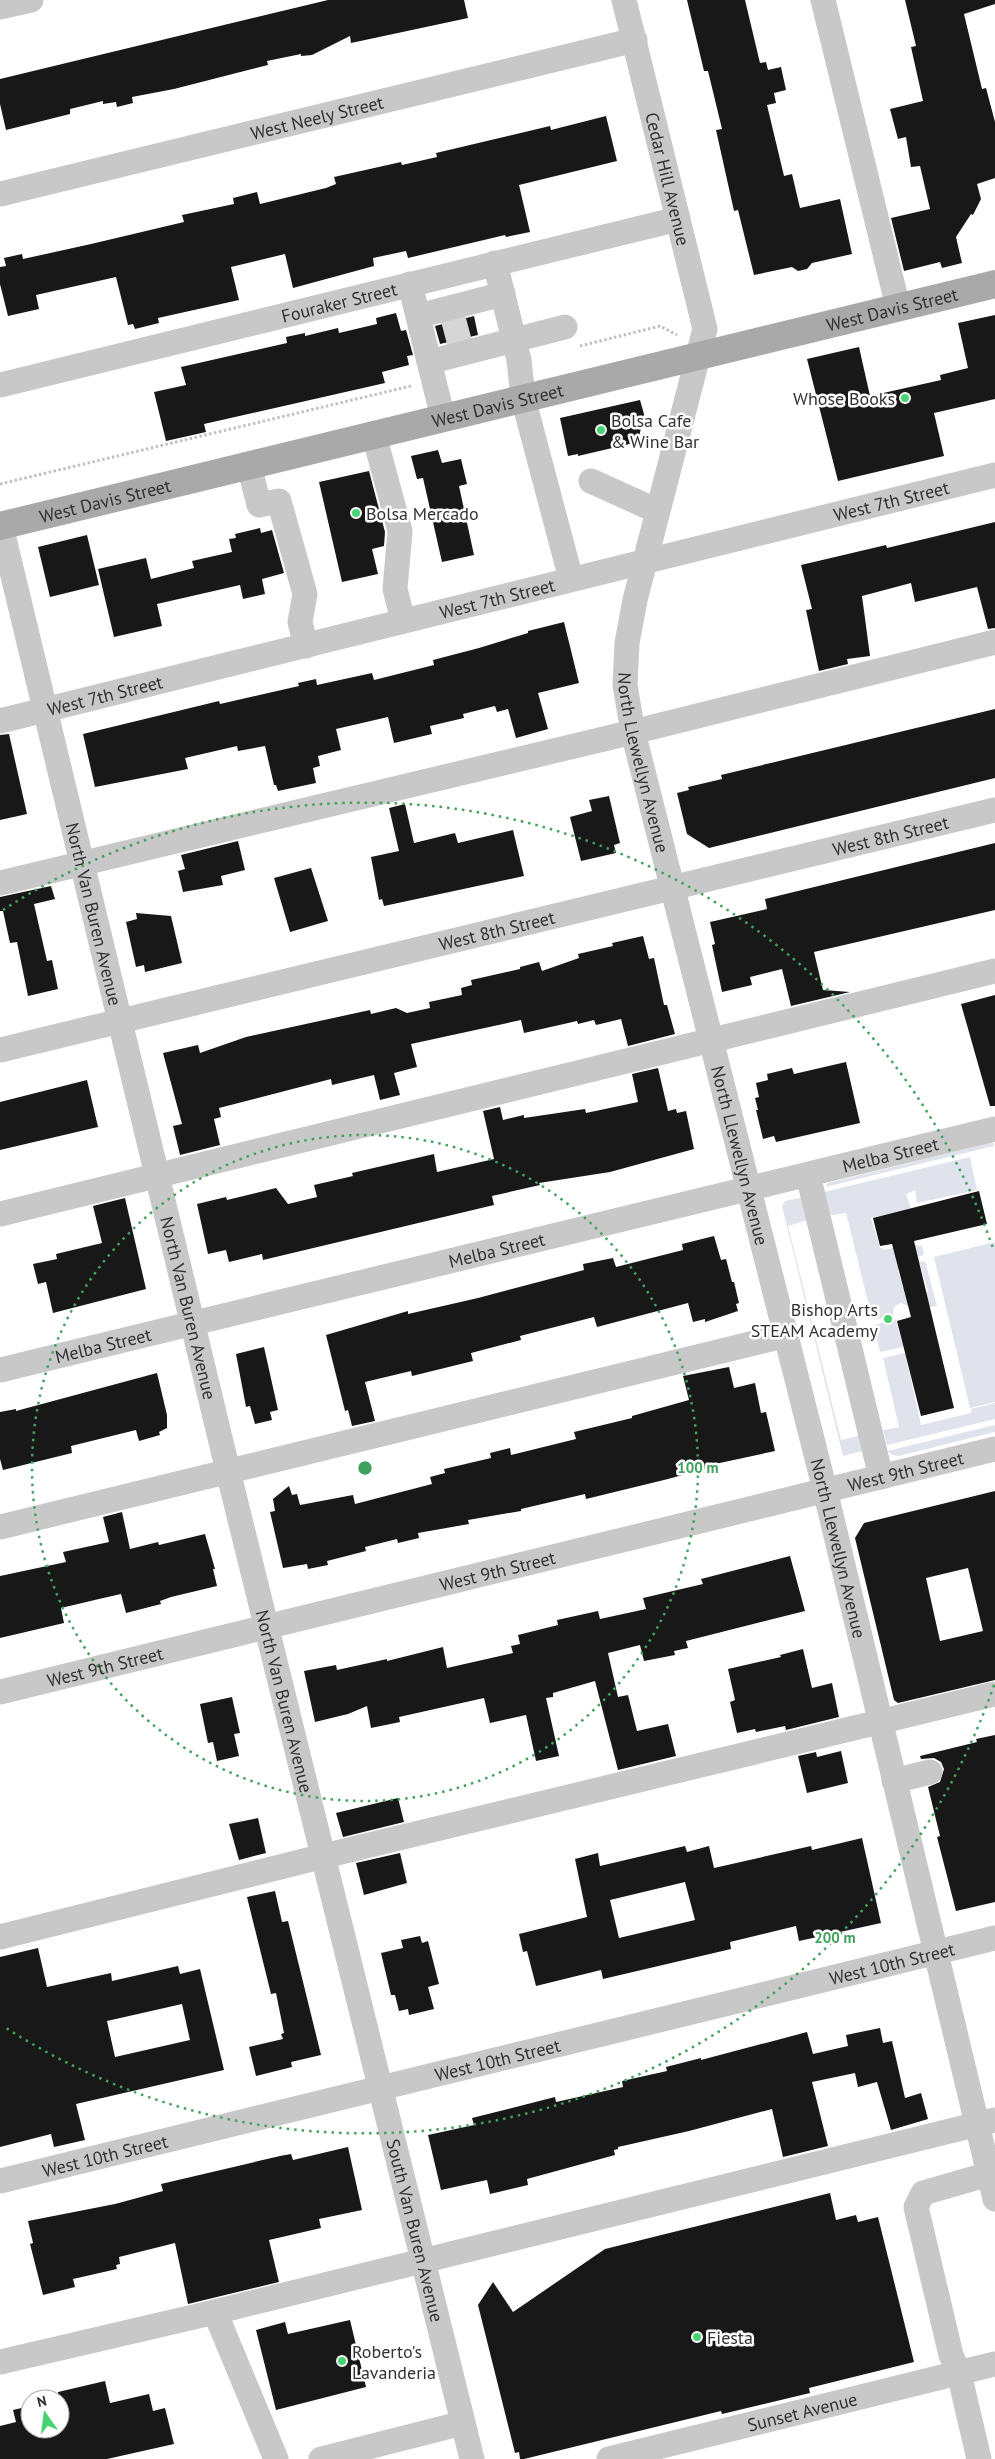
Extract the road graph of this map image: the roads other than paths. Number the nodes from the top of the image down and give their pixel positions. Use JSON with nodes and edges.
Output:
{"nodes":[{"id":1,"x":31,"y":0,"type":"edge"},
{"id":2,"x":624,"y":0,"type":"edge"},
{"id":3,"x":823,"y":0,"type":"edge"},
{"id":4,"x":0,"y":7,"type":"edge"},
{"id":5,"x":635,"y":40,"type":"junction"},
{"id":6,"x":0,"y":194,"type":"edge"},
{"id":7,"x":678,"y":219,"type":"junction"},
{"id":8,"x":495,"y":263,"type":"junction"},
{"id":9,"x":410,"y":284,"type":"junction"},
{"id":10,"x":995,"y":284,"type":"edge"},
{"id":11,"x":503,"y":294,"type":"junction"},
{"id":12,"x":898,"y":307,"type":"junction"},
{"id":13,"x":447,"y":313,"type":"junction"},
{"id":14,"x":571,"y":337,"type":"road end"},
{"id":15,"x":514,"y":340,"type":"junction"},
{"id":16,"x":454,"y":354,"type":"junction"},
{"id":17,"x":698,"y":356,"type":"junction"},
{"id":18,"x":0,"y":385,"type":"edge"},
{"id":19,"x":523,"y":398,"type":"junction"},
{"id":20,"x":443,"y":418,"type":"junction"},
{"id":21,"x":374,"y":435,"type":"junction"},
{"id":22,"x":249,"y":465,"type":"junction"},
{"id":23,"x":995,"y":475,"type":"edge"},
{"id":24,"x":591,"y":481,"type":"dead end"},
{"id":25,"x":657,"y":511,"type":"junction"},
{"id":26,"x":0,"y":526,"type":"edge"},
{"id":27,"x":645,"y":560,"type":"junction"},
{"id":28,"x":571,"y":579,"type":"junction"},
{"id":29,"x":402,"y":621,"type":"junction"},
{"id":30,"x":995,"y":642,"type":"edge"},
{"id":31,"x":306,"y":646,"type":"junction"},
{"id":32,"x":44,"y":710,"type":"junction"},
{"id":33,"x":0,"y":721,"type":"edge"},
{"id":34,"x":633,"y":732,"type":"junction"},
{"id":35,"x":995,"y":810,"type":"edge"},
{"id":36,"x":81,"y":863,"type":"junction"},
{"id":37,"x":0,"y":883,"type":"edge"},
{"id":38,"x":672,"y":887,"type":"junction"},
{"id":39,"x":995,"y":971,"type":"edge"},
{"id":40,"x":120,"y":1020,"type":"junction"},
{"id":41,"x":711,"y":1039,"type":"junction"},
{"id":42,"x":0,"y":1050,"type":"edge"},
{"id":43,"x":995,"y":1129,"type":"edge"},
{"id":44,"x":157,"y":1175,"type":"junction"},
{"id":45,"x":808,"y":1175,"type":"junction"},
{"id":46,"x":749,"y":1190,"type":"junction"},
{"id":47,"x":0,"y":1214,"type":"edge"},
{"id":48,"x":192,"y":1324,"type":"junction"},
{"id":49,"x":787,"y":1336,"type":"junction"},
{"id":50,"x":0,"y":1370,"type":"edge"},
{"id":51,"x":995,"y":1449,"type":"edge"},
{"id":52,"x":228,"y":1471,"type":"junction"},
{"id":53,"x":881,"y":1477,"type":"junction"},
{"id":54,"x":825,"y":1490,"type":"junction"},
{"id":55,"x":0,"y":1528,"type":"edge"},
{"id":56,"x":268,"y":1626,"type":"junction"},
{"id":57,"x":0,"y":1692,"type":"edge"},
{"id":58,"x":995,"y":1694,"type":"edge"},
{"id":59,"x":880,"y":1722,"type":"junction"},
{"id":60,"x":930,"y":1772,"type":"dead end"},
{"id":61,"x":894,"y":1781,"type":"junction"},
{"id":62,"x":324,"y":1856,"type":"junction"},
{"id":63,"x":0,"y":1936,"type":"edge"},
{"id":64,"x":995,"y":1938,"type":"edge"},
{"id":65,"x":935,"y":1952,"type":"junction"},
{"id":66,"x":380,"y":2088,"type":"junction"},
{"id":67,"x":986,"y":2122,"type":"edge"},
{"id":68,"x":989,"y":2174,"type":"junction"},
{"id":69,"x":0,"y":2181,"type":"edge"},
{"id":70,"x":995,"y":2199,"type":"edge"},
{"id":71,"x":422,"y":2261,"type":"junction"},
{"id":72,"x":215,"y":2312,"type":"junction"},
{"id":73,"x":0,"y":2362,"type":"edge"},
{"id":74,"x":995,"y":2364,"type":"edge"},
{"id":75,"x":959,"y":2373,"type":"junction"},
{"id":76,"x":463,"y":2423,"type":"junction"},
{"id":77,"x":401,"y":2449,"type":"edge"},
{"id":78,"x":276,"y":2459,"type":"edge"},
{"id":79,"x":322,"y":2459,"type":"edge"},
{"id":80,"x":472,"y":2459,"type":"edge"},
{"id":81,"x":610,"y":2459,"type":"edge"},
{"id":82,"x":979,"y":2459,"type":"edge"}],
"edges":[{"from":1,"to":4,"type":"street"},
{"from":2,"to":5,"type":"street","name":"Cedar Hill Avenue"},
{"from":3,"to":12,"type":"street"},
{"from":5,"to":6,"type":"street","name":"West Neely Street"},
{"from":5,"to":7,"type":"street","name":"Cedar Hill Avenue"},
{"from":7,"to":8,"type":"street","name":"Fouraker Street"},
{"from":7,"to":17,"type":"street","name":"Cedar Hill Avenue"},
{"from":8,"to":9,"type":"street","name":"Fouraker Street"},
{"from":8,"to":11,"type":"street"},
{"from":9,"to":13,"type":"street"},
{"from":9,"to":18,"type":"street","name":"Fouraker Street"},
{"from":10,"to":12,"type":"main road","name":"West Davis Street"},
{"from":11,"to":13,"type":"street"},
{"from":11,"to":15,"type":"street"},
{"from":12,"to":17,"type":"main road","name":"West Davis Street"},
{"from":13,"to":16,"type":"street"},
{"from":14,"to":15,"type":"street"},
{"from":15,"to":16,"type":"street"},
{"from":15,"to":19,"type":"street"},
{"from":16,"to":20,"type":"street"},
{"from":17,"to":19,"type":"main road","name":"West Davis Street"},
{"from":17,"to":25,"type":"street","name":"North Llewellyn Avenue"},
{"from":19,"to":20,"type":"main road","name":"West Davis Street"},
{"from":19,"to":28,"type":"street"},
{"from":20,"to":21,"type":"main road","name":"West Davis Street"},
{"from":21,"to":22,"type":"main road","name":"West Davis Street"},
{"from":21,"to":29,"type":"street"},
{"from":22,"to":26,"type":"main road","name":"West Davis Street"},
{"from":22,"to":31,"type":"street"},
{"from":23,"to":27,"type":"street","name":"West 7th Street"},
{"from":24,"to":25,"type":"street"},
{"from":25,"to":27,"type":"street","name":"North Llewellyn Avenue"},
{"from":26,"to":32,"type":"street","name":"North Van Buren Avenue"},
{"from":27,"to":28,"type":"street","name":"West 7th Street"},
{"from":27,"to":34,"type":"street","name":"North Llewellyn Avenue"},
{"from":28,"to":29,"type":"street","name":"West 7th Street"},
{"from":29,"to":31,"type":"street","name":"West 7th Street"},
{"from":30,"to":34,"type":"street"},
{"from":31,"to":32,"type":"street","name":"West 7th Street"},
{"from":32,"to":33,"type":"street","name":"West 7th Street"},
{"from":32,"to":36,"type":"street","name":"North Van Buren Avenue"},
{"from":34,"to":36,"type":"street"},
{"from":34,"to":38,"type":"street","name":"North Llewellyn Avenue"},
{"from":35,"to":38,"type":"street","name":"West 8th Street"},
{"from":36,"to":37,"type":"street"},
{"from":36,"to":40,"type":"street","name":"North Van Buren Avenue"},
{"from":38,"to":40,"type":"street","name":"West 8th Street"},
{"from":38,"to":41,"type":"street","name":"North Llewellyn Avenue"},
{"from":39,"to":41,"type":"street"},
{"from":40,"to":42,"type":"street","name":"West 8th Street"},
{"from":40,"to":44,"type":"street","name":"North Van Buren Avenue"},
{"from":41,"to":44,"type":"street"},
{"from":41,"to":46,"type":"street","name":"North Llewellyn Avenue"},
{"from":43,"to":45,"type":"street","name":"Melba Street"},
{"from":44,"to":47,"type":"street"},
{"from":44,"to":48,"type":"street","name":"North Van Buren Avenue"},
{"from":45,"to":46,"type":"street","name":"Melba Street"},
{"from":45,"to":53,"type":"street"},
{"from":46,"to":48,"type":"street","name":"Melba Street"},
{"from":46,"to":49,"type":"street","name":"North Llewellyn Avenue"},
{"from":48,"to":50,"type":"street","name":"Melba Street"},
{"from":48,"to":52,"type":"street","name":"North Van Buren Avenue"},
{"from":49,"to":52,"type":"street"},
{"from":49,"to":54,"type":"street","name":"North Llewellyn Avenue"},
{"from":51,"to":53,"type":"street","name":"West 9th Street"},
{"from":52,"to":55,"type":"street"},
{"from":52,"to":56,"type":"street","name":"North Van Buren Avenue"},
{"from":53,"to":54,"type":"street","name":"West 9th Street"},
{"from":54,"to":56,"type":"street","name":"West 9th Street"},
{"from":54,"to":59,"type":"street","name":"North Llewellyn Avenue"},
{"from":56,"to":57,"type":"street","name":"West 9th Street"},
{"from":56,"to":62,"type":"street","name":"North Van Buren Avenue"},
{"from":58,"to":59,"type":"street"},
{"from":59,"to":61,"type":"street","name":"North Llewellyn Avenue"},
{"from":59,"to":62,"type":"street"},
{"from":60,"to":61,"type":"street"},
{"from":61,"to":65,"type":"street","name":"North Llewellyn Avenue"},
{"from":62,"to":63,"type":"street"},
{"from":62,"to":66,"type":"street","name":"North Van Buren Avenue"},
{"from":64,"to":65,"type":"street","name":"West 10th Street"},
{"from":65,"to":66,"type":"street","name":"West 10th Street"},
{"from":65,"to":67,"type":"street","name":"North Llewellyn Avenue"},
{"from":66,"to":69,"type":"street","name":"West 10th Street"},
{"from":66,"to":71,"type":"street","name":"South Van Buren Avenue"},
{"from":67,"to":68,"type":"street","name":"North Llewellyn Avenue"},
{"from":67,"to":71,"type":"street"},
{"from":68,"to":70,"type":"street","name":"North Llewellyn Avenue"},
{"from":68,"to":75,"type":"street"},
{"from":71,"to":72,"type":"street"},
{"from":71,"to":76,"type":"street","name":"South Van Buren Avenue"},
{"from":72,"to":73,"type":"street"},
{"from":72,"to":78,"type":"street"},
{"from":74,"to":75,"type":"street","name":"Sunset Avenue"},
{"from":75,"to":81,"type":"street","name":"Sunset Avenue"},
{"from":75,"to":82,"type":"street"},
{"from":76,"to":77,"type":"street"},
{"from":76,"to":80,"type":"street","name":"South Van Buren Avenue"},
{"from":77,"to":79,"type":"street"}]}
